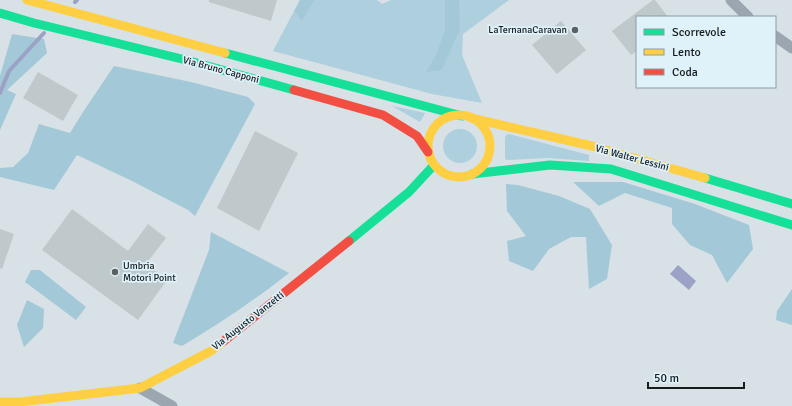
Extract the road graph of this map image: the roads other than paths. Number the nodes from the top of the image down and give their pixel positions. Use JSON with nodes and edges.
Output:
{"nodes":[{"id":1,"x":27,"y":0,"type":"edge"},
{"id":2,"x":731,"y":0,"type":"edge"},
{"id":3,"x":0,"y":13,"type":"edge"},
{"id":4,"x":747,"y":16,"type":"edge"},
{"id":5,"x":776,"y":37,"type":"edge"},
{"id":6,"x":792,"y":48,"type":"edge"},
{"id":7,"x":462,"y":116,"type":"junction"},
{"id":8,"x":471,"y":118,"type":"junction"},
{"id":9,"x":428,"y":152,"type":"junction"},
{"id":10,"x":434,"y":165,"type":"junction"},
{"id":11,"x":472,"y":174,"type":"junction"},
{"id":12,"x":792,"y":204,"type":"edge"},
{"id":13,"x":792,"y":225,"type":"edge"},
{"id":14,"x":140,"y":388,"type":"junction"},
{"id":15,"x":0,"y":402,"type":"edge"},
{"id":16,"x":172,"y":406,"type":"edge"}],
"edges":[{"from":1,"to":7,"type":"main road","name":"Via Bruno Capponi"},
{"from":2,"to":4,"type":"street"},
{"from":3,"to":9,"type":"main road","name":"Via Bruno Capponi"},
{"from":5,"to":6,"type":"street"},
{"from":7,"to":8,"type":"main road"},
{"from":7,"to":9,"type":"main road"},
{"from":8,"to":11,"type":"main road"},
{"from":8,"to":12,"type":"main road","name":"Via Walter Lessini"},
{"from":9,"to":10,"type":"main road"},
{"from":10,"to":11,"type":"main road"},
{"from":10,"to":14,"type":"main road","name":"Via Augusto Vanzetti"},
{"from":11,"to":13,"type":"main road","name":"Via Walter Lessini"},
{"from":14,"to":15,"type":"main road","name":"Via Augusto Vanzetti"},
{"from":14,"to":16,"type":"street"}]}
